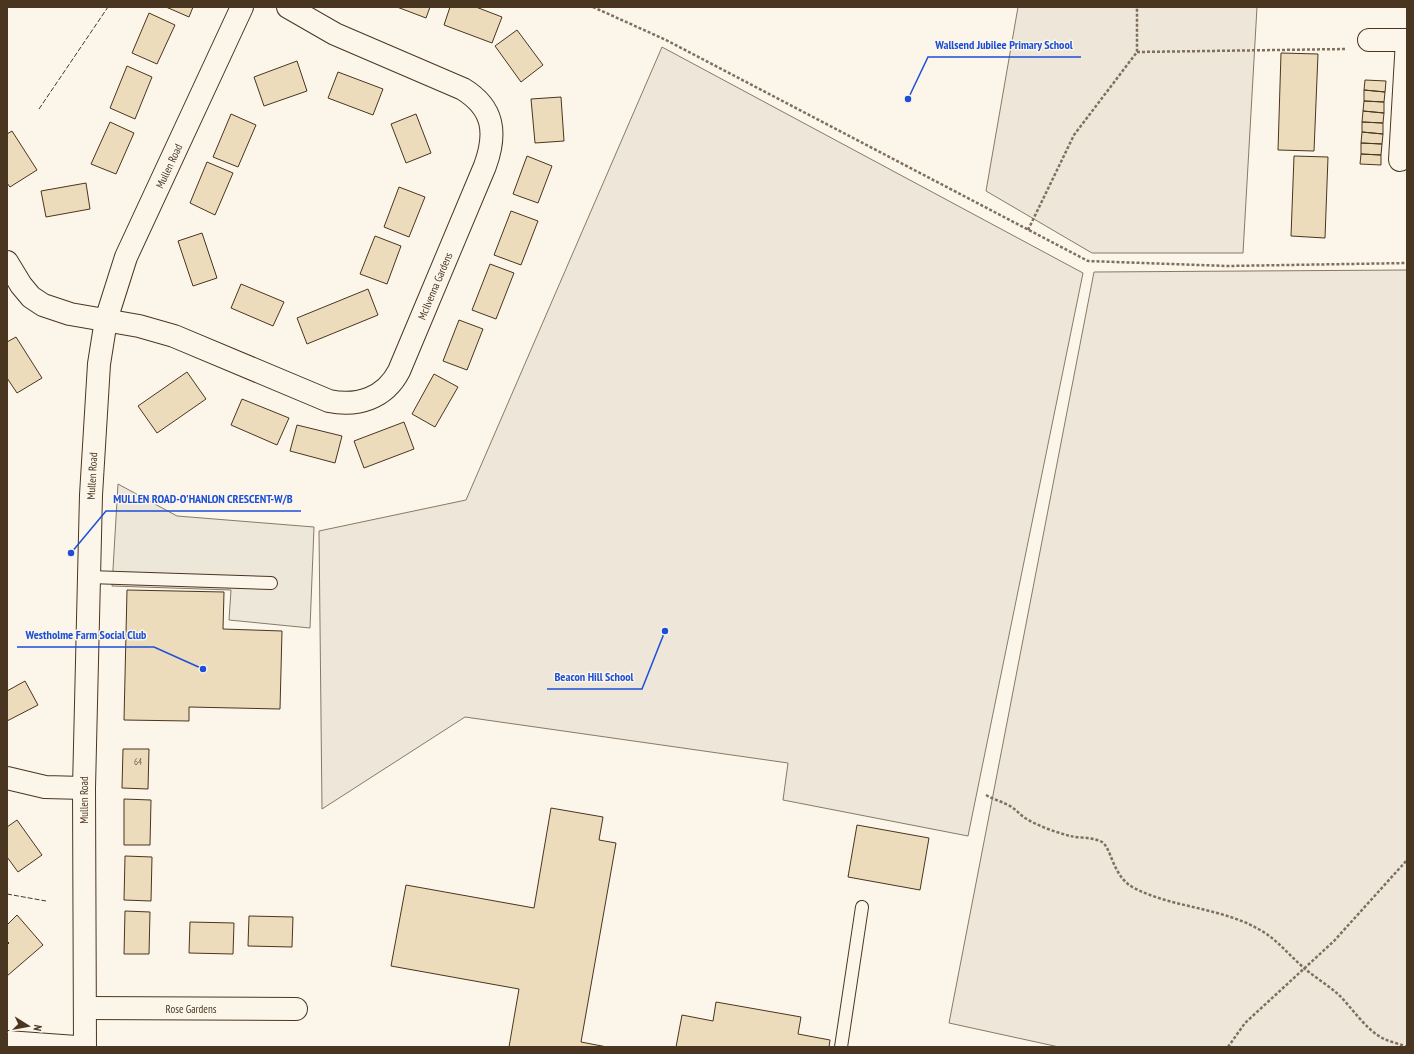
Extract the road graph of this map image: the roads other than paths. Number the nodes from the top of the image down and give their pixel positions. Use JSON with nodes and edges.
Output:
{"nodes":[{"id":1,"x":242,"y":7,"type":"edge"},
{"id":2,"x":288,"y":7,"type":"edge"},
{"id":3,"x":1369,"y":40,"type":"road end"},
{"id":4,"x":1407,"y":40,"type":"edge"},
{"id":5,"x":1400,"y":160,"type":"dead end"},
{"id":6,"x":7,"y":262,"type":"edge"},
{"id":7,"x":106,"y":320,"type":"junction"},
{"id":8,"x":89,"y":577,"type":"junction"},
{"id":9,"x":271,"y":583,"type":"dead end"},
{"id":10,"x":7,"y":778,"type":"edge"},
{"id":11,"x":84,"y":788,"type":"junction"},
{"id":12,"x":862,"y":906,"type":"dead end"},
{"id":13,"x":85,"y":1008,"type":"junction"},
{"id":14,"x":296,"y":1009,"type":"dead end"},
{"id":15,"x":7,"y":1042,"type":"edge"},
{"id":16,"x":76,"y":1047,"type":"edge"},
{"id":17,"x":85,"y":1047,"type":"edge"},
{"id":18,"x":841,"y":1047,"type":"edge"}],
"edges":[{"from":1,"to":7,"type":"street","name":"Mullen Road"},
{"from":2,"to":7,"type":"street","name":"McIlvenna Gardens"},
{"from":3,"to":4,"type":"street"},
{"from":4,"to":5,"type":"street"},
{"from":6,"to":7,"type":"street","name":"McIlvenna Gardens"},
{"from":7,"to":8,"type":"street","name":"Mullen Road"},
{"from":8,"to":9,"type":"lane"},
{"from":8,"to":11,"type":"street","name":"Mullen Road"},
{"from":10,"to":11,"type":"street"},
{"from":11,"to":13,"type":"street","name":"Mullen Road"},
{"from":12,"to":18,"type":"lane"},
{"from":13,"to":14,"type":"street","name":"Rose Gardens"},
{"from":13,"to":17,"type":"street","name":"Mullen Road"},
{"from":15,"to":16,"type":"street"}]}
